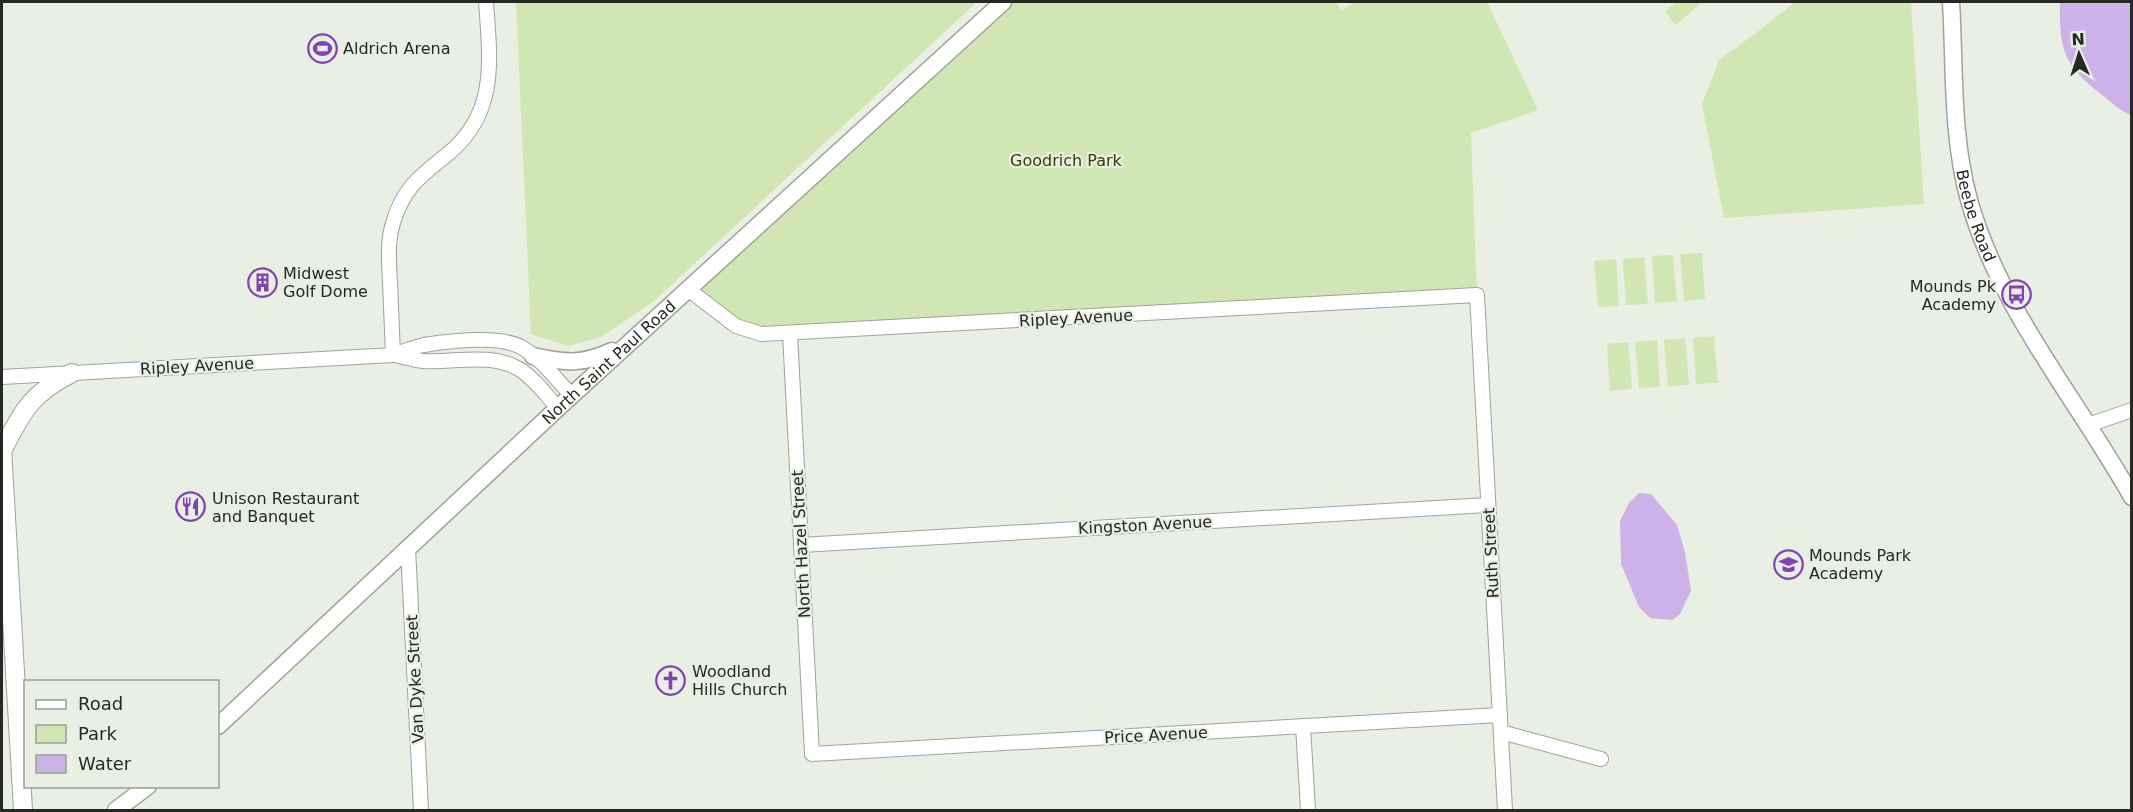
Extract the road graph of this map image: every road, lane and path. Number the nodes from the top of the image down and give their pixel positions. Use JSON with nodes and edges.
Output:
{"nodes":[{"id":1,"x":486,"y":2,"type":"edge"},
{"id":2,"x":1003,"y":2,"type":"edge"},
{"id":3,"x":1952,"y":2,"type":"edge"},
{"id":4,"x":689,"y":290,"type":"junction"},
{"id":5,"x":1477,"y":295,"type":"joint"},
{"id":6,"x":790,"y":334,"type":"junction"},
{"id":7,"x":629,"y":343,"type":"junction"},
{"id":8,"x":393,"y":355,"type":"junction"},
{"id":9,"x":533,"y":356,"type":"junction"},
{"id":10,"x":72,"y":373,"type":"junction"},
{"id":11,"x":2,"y":377,"type":"edge"},
{"id":12,"x":572,"y":395,"type":"junction"},
{"id":13,"x":558,"y":408,"type":"junction"},
{"id":14,"x":2132,"y":410,"type":"edge"},
{"id":15,"x":2088,"y":425,"type":"junction"},
{"id":16,"x":2,"y":450,"type":"edge"},
{"id":17,"x":2132,"y":497,"type":"edge"},
{"id":18,"x":1488,"y":505,"type":"junction"},
{"id":19,"x":801,"y":545,"type":"junction"},
{"id":20,"x":408,"y":548,"type":"junction"},
{"id":21,"x":1500,"y":715,"type":"junction"},
{"id":22,"x":219,"y":725,"type":"edge"},
{"id":23,"x":1303,"y":726,"type":"junction"},
{"id":24,"x":1501,"y":732,"type":"junction"},
{"id":25,"x":812,"y":754,"type":"joint"},
{"id":26,"x":1601,"y":759,"type":"dead end"},
{"id":27,"x":147,"y":788,"type":"edge"},
{"id":28,"x":149,"y":788,"type":"edge"},
{"id":29,"x":23,"y":810,"type":"edge"},
{"id":30,"x":116,"y":810,"type":"edge"},
{"id":31,"x":137,"y":810,"type":"edge"},
{"id":32,"x":421,"y":810,"type":"edge"},
{"id":33,"x":1308,"y":810,"type":"edge"},
{"id":34,"x":1505,"y":810,"type":"edge"}],
"edges":[{"from":1,"to":8,"type":"street"},
{"from":2,"to":4,"type":"street","name":"North Saint Paul Road"},
{"from":3,"to":15,"type":"street","name":"Beebe Road"},
{"from":4,"to":6,"type":"street","name":"Ripley Avenue"},
{"from":4,"to":7,"type":"street","name":"North Saint Paul Road"},
{"from":5,"to":6,"type":"street","name":"Ripley Avenue"},
{"from":5,"to":18,"type":"street","name":"Ruth Street"},
{"from":6,"to":19,"type":"street","name":"North Hazel Street"},
{"from":7,"to":9,"type":"street"},
{"from":7,"to":12,"type":"street","name":"North Saint Paul Road"},
{"from":8,"to":9,"type":"street","name":"Ripley Avenue"},
{"from":8,"to":10,"type":"street","name":"Ripley Avenue"},
{"from":8,"to":13,"type":"street","name":"Ripley Avenue"},
{"from":9,"to":12,"type":"street","name":"Ripley Avenue"},
{"from":10,"to":11,"type":"street","name":"Ripley Avenue"},
{"from":10,"to":16,"type":"main road"},
{"from":12,"to":13,"type":"street","name":"North Saint Paul Road"},
{"from":13,"to":20,"type":"street","name":"North Saint Paul Road"},
{"from":14,"to":15,"type":"street"},
{"from":15,"to":17,"type":"street","name":"Beebe Road"},
{"from":16,"to":29,"type":"main road"},
{"from":18,"to":19,"type":"street","name":"Kingston Avenue"},
{"from":18,"to":21,"type":"street","name":"Ruth Street"},
{"from":19,"to":25,"type":"street","name":"North Hazel Street"},
{"from":20,"to":22,"type":"street","name":"North Saint Paul Road"},
{"from":20,"to":32,"type":"street","name":"Van Dyke Street"},
{"from":21,"to":23,"type":"street","name":"Price Avenue"},
{"from":21,"to":24,"type":"street","name":"Ruth Street"},
{"from":23,"to":25,"type":"street","name":"Price Avenue"},
{"from":23,"to":33,"type":"street"},
{"from":24,"to":26,"type":"street"},
{"from":24,"to":34,"type":"street","name":"Ruth Street"},
{"from":27,"to":30,"type":"street"},
{"from":28,"to":31,"type":"street"}]}
